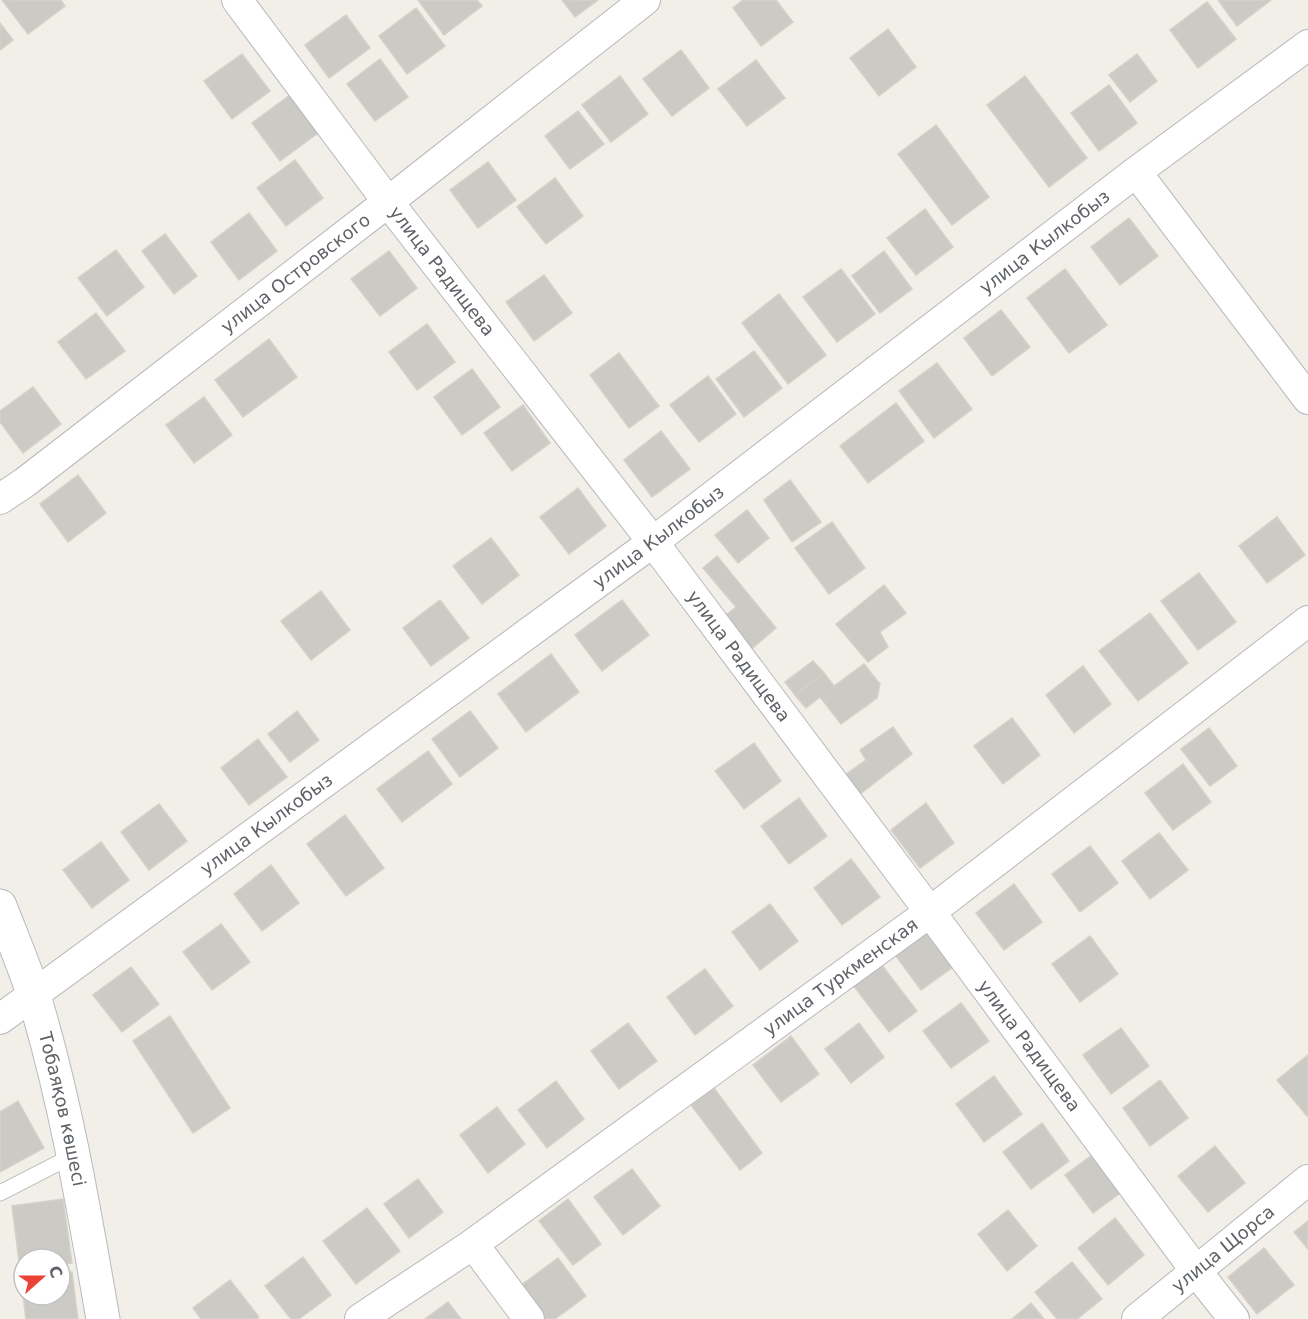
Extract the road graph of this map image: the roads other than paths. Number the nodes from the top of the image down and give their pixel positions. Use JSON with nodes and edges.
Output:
{"nodes":[{"id":1,"x":237,"y":0,"type":"edge"},
{"id":2,"x":645,"y":0,"type":"edge"},
{"id":3,"x":1308,"y":45,"type":"edge"},
{"id":4,"x":1136,"y":172,"type":"junction"},
{"id":5,"x":388,"y":202,"type":"junction"},
{"id":6,"x":1308,"y":399,"type":"edge"},
{"id":7,"x":0,"y":499,"type":"edge"},
{"id":8,"x":653,"y":542,"type":"junction"},
{"id":9,"x":1308,"y":621,"type":"edge"},
{"id":10,"x":0,"y":906,"type":"edge"},
{"id":11,"x":930,"y":912,"type":"junction"},
{"id":12,"x":33,"y":994,"type":"junction"},
{"id":13,"x":0,"y":1019,"type":"edge"},
{"id":14,"x":74,"y":1155,"type":"junction"},
{"id":15,"x":1308,"y":1180,"type":"edge"},
{"id":16,"x":0,"y":1192,"type":"edge"},
{"id":17,"x":473,"y":1244,"type":"junction"},
{"id":18,"x":1196,"y":1271,"type":"junction"},
{"id":19,"x":103,"y":1319,"type":"edge"},
{"id":20,"x":360,"y":1319,"type":"edge"},
{"id":21,"x":529,"y":1319,"type":"edge"},
{"id":22,"x":1137,"y":1319,"type":"edge"},
{"id":23,"x":1234,"y":1319,"type":"edge"}],
"edges":[{"from":1,"to":5,"type":"street","name":"улица Радищева"},
{"from":2,"to":5,"type":"street","name":"улица Островского"},
{"from":3,"to":4,"type":"street","name":"улица Кылкобыз"},
{"from":4,"to":6,"type":"street"},
{"from":4,"to":8,"type":"street","name":"улица Кылкобыз"},
{"from":5,"to":7,"type":"street","name":"улица Островского"},
{"from":5,"to":8,"type":"street","name":"улица Радищева"},
{"from":8,"to":11,"type":"street","name":"улица Радищева"},
{"from":8,"to":12,"type":"street","name":"улица Кылкобыз"},
{"from":9,"to":11,"type":"street","name":"улица Туркменская"},
{"from":10,"to":12,"type":"street","name":"Тобаяқов көшесі"},
{"from":11,"to":17,"type":"street","name":"улица Туркменская"},
{"from":11,"to":18,"type":"street","name":"улица Радищева"},
{"from":12,"to":13,"type":"street","name":"улица Кылкобыз"},
{"from":12,"to":14,"type":"street","name":"Тобаяқов көшесі"},
{"from":14,"to":16,"type":"lane"},
{"from":14,"to":19,"type":"street","name":"Тобаяқов көшесі"},
{"from":15,"to":18,"type":"street","name":"улица Щорса"},
{"from":17,"to":20,"type":"street","name":"улица Туркменская"},
{"from":17,"to":21,"type":"street"},
{"from":18,"to":22,"type":"street","name":"улица Щорса"},
{"from":18,"to":23,"type":"street","name":"улица Радищева"}]}
